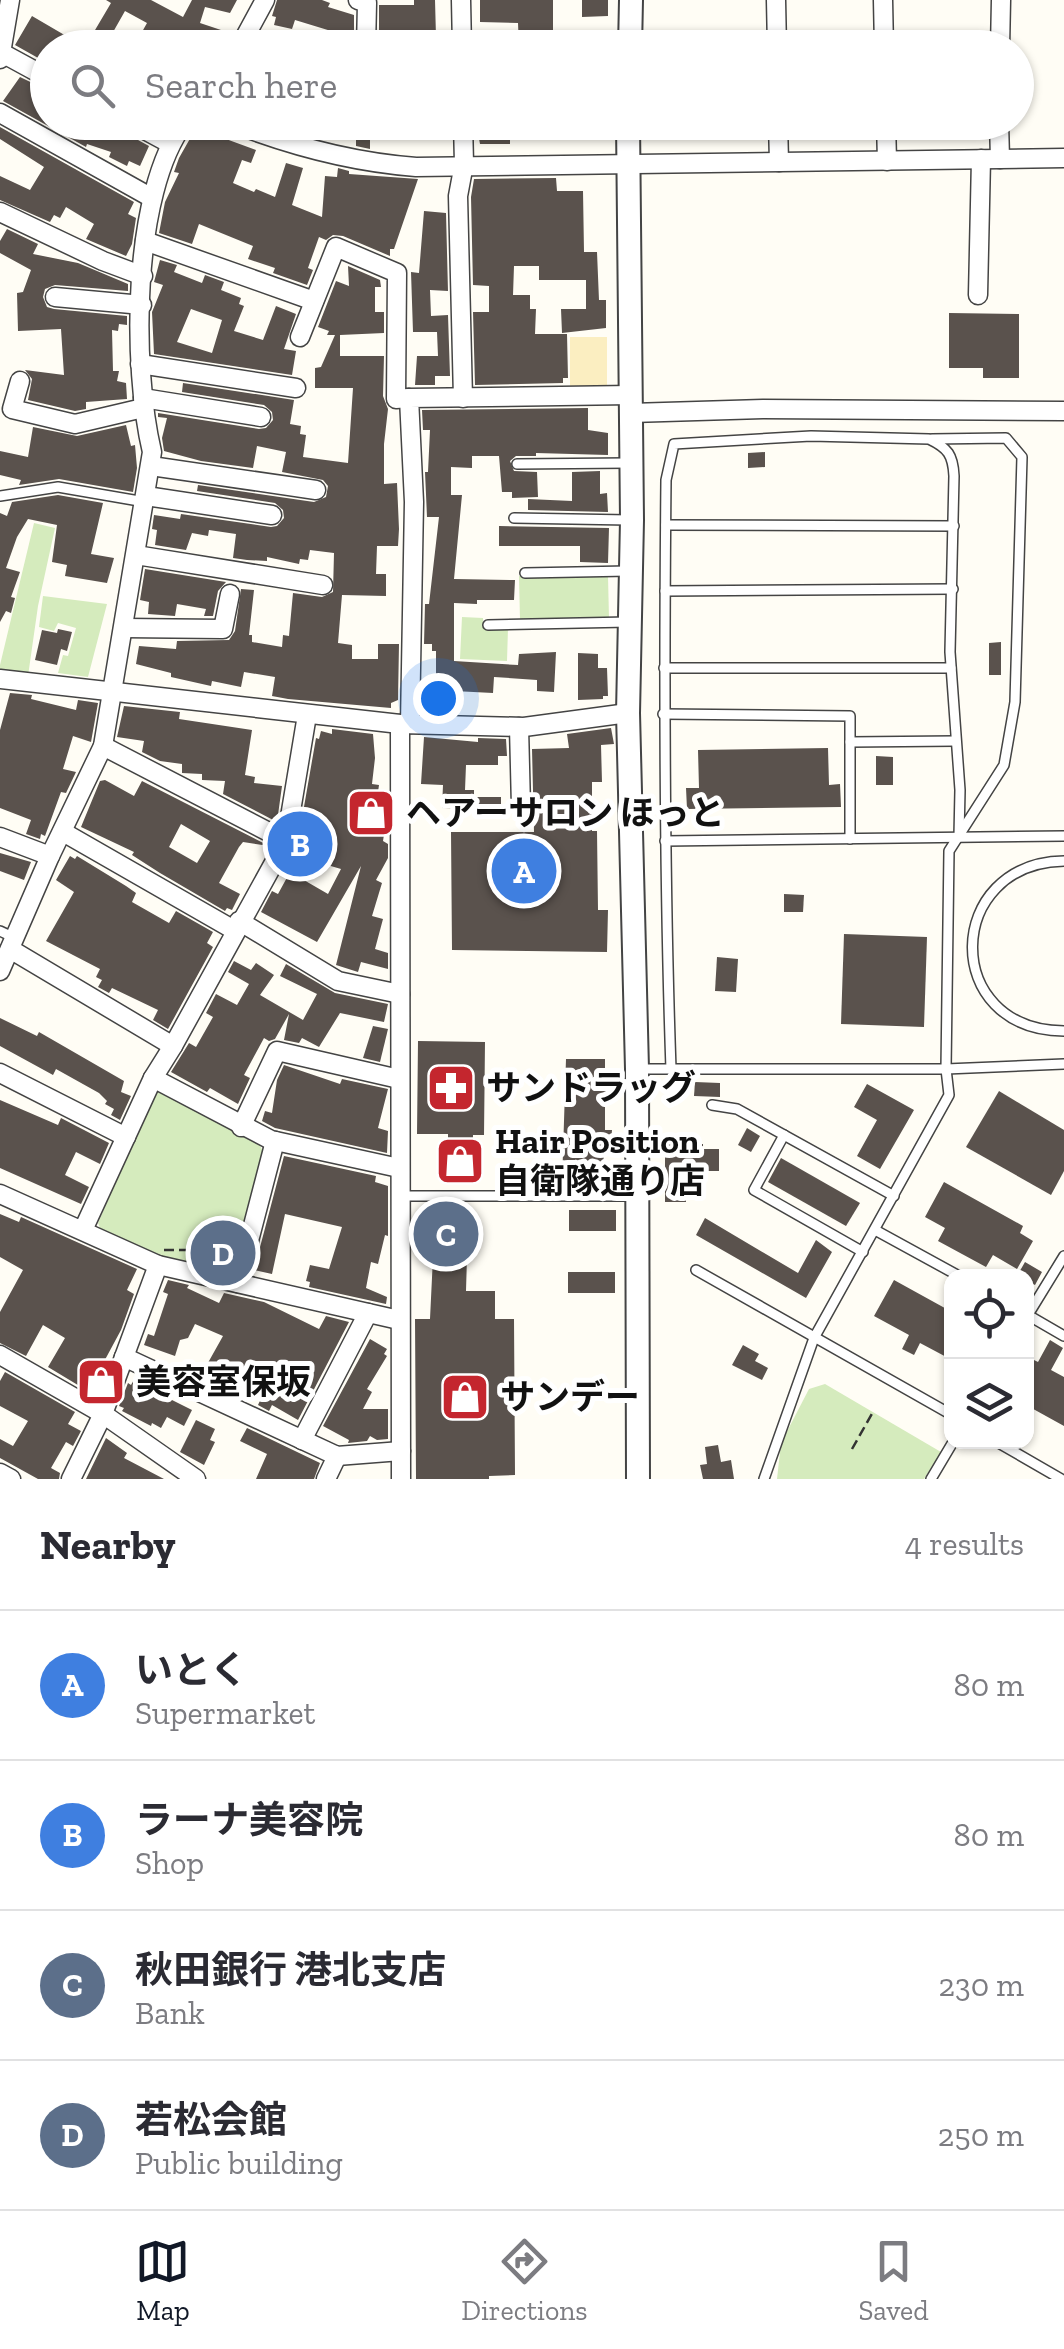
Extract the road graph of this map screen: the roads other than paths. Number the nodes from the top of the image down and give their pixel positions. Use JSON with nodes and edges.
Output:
{"nodes":[{"id":1,"x":10,"y":0,"type":"edge"},
{"id":2,"x":265,"y":0,"type":"edge"},
{"id":3,"x":358,"y":0,"type":"edge"},
{"id":4,"x":461,"y":0,"type":"edge"},
{"id":5,"x":630,"y":0,"type":"edge"},
{"id":6,"x":776,"y":0,"type":"edge"},
{"id":7,"x":883,"y":0,"type":"edge"},
{"id":8,"x":1001,"y":0,"type":"edge"},
{"id":9,"x":249,"y":30,"type":"edge"},
{"id":10,"x":366,"y":30,"type":"edge"},
{"id":11,"x":462,"y":30,"type":"edge"},
{"id":12,"x":630,"y":30,"type":"edge"},
{"id":13,"x":777,"y":30,"type":"edge"},
{"id":14,"x":884,"y":30,"type":"edge"},
{"id":15,"x":1000,"y":30,"type":"edge"},
{"id":16,"x":1,"y":56,"type":"edge"},
{"id":17,"x":30,"y":70,"type":"edge"},
{"id":18,"x":0,"y":113,"type":"edge"},
{"id":19,"x":30,"y":130,"type":"edge"},
{"id":20,"x":48,"y":140,"type":"edge"},
{"id":21,"x":163,"y":140,"type":"edge"},
{"id":22,"x":171,"y":140,"type":"edge"},
{"id":23,"x":274,"y":140,"type":"edge"},
{"id":24,"x":463,"y":140,"type":"edge"},
{"id":25,"x":628,"y":140,"type":"edge"},
{"id":26,"x":778,"y":140,"type":"edge"},
{"id":27,"x":886,"y":140,"type":"edge"},
{"id":28,"x":995,"y":140,"type":"edge"},
{"id":29,"x":169,"y":143,"type":"junction"},
{"id":30,"x":1064,"y":158,"type":"edge"},
{"id":31,"x":990,"y":159,"type":"junction"},
{"id":32,"x":887,"y":160,"type":"junction"},
{"id":33,"x":779,"y":162,"type":"junction"},
{"id":34,"x":628,"y":163,"type":"junction"},
{"id":35,"x":464,"y":164,"type":"junction"},
{"id":36,"x":152,"y":198,"type":"junction"},
{"id":37,"x":0,"y":212,"type":"edge"},
{"id":38,"x":144,"y":241,"type":"junction"},
{"id":39,"x":143,"y":276,"type":"junction"},
{"id":40,"x":978,"y":295,"type":"dead end"},
{"id":41,"x":55,"y":297,"type":"dead end"},
{"id":42,"x":314,"y":301,"type":"junction"},
{"id":43,"x":142,"y":305,"type":"junction"},
{"id":44,"x":300,"y":337,"type":"dead end"},
{"id":45,"x":140,"y":364,"type":"junction"},
{"id":46,"x":20,"y":381,"type":"dead end"},
{"id":47,"x":296,"y":388,"type":"dead end"},
{"id":48,"x":410,"y":398,"type":"junction"},
{"id":49,"x":462,"y":398,"type":"junction"},
{"id":50,"x":143,"y":403,"type":"junction"},
{"id":51,"x":631,"y":404,"type":"junction"},
{"id":52,"x":1064,"y":412,"type":"edge"},
{"id":53,"x":261,"y":416,"type":"dead end"},
{"id":54,"x":928,"y":439,"type":"junction"},
{"id":55,"x":631,"y":463,"type":"junction"},
{"id":56,"x":517,"y":464,"type":"dead end"},
{"id":57,"x":151,"y":466,"type":"junction"},
{"id":58,"x":316,"y":490,"type":"dead end"},
{"id":59,"x":0,"y":496,"type":"edge"},
{"id":60,"x":146,"y":499,"type":"junction"},
{"id":61,"x":272,"y":515,"type":"dead end"},
{"id":62,"x":514,"y":518,"type":"dead end"},
{"id":63,"x":632,"y":520,"type":"junction"},
{"id":64,"x":666,"y":525,"type":"junction"},
{"id":65,"x":954,"y":526,"type":"junction"},
{"id":66,"x":136,"y":555,"type":"junction"},
{"id":67,"x":631,"y":571,"type":"junction"},
{"id":68,"x":525,"y":573,"type":"dead end"},
{"id":69,"x":323,"y":585,"type":"dead end"},
{"id":70,"x":953,"y":589,"type":"junction"},
{"id":71,"x":666,"y":591,"type":"junction"},
{"id":72,"x":230,"y":594,"type":"dead end"},
{"id":73,"x":630,"y":622,"type":"junction"},
{"id":74,"x":488,"y":624,"type":"dead end"},
{"id":75,"x":124,"y":628,"type":"junction"},
{"id":76,"x":664,"y":668,"type":"junction"},
{"id":77,"x":952,"y":668,"type":"junction"},
{"id":78,"x":0,"y":680,"type":"edge"},
{"id":79,"x":114,"y":693,"type":"junction"},
{"id":80,"x":628,"y":713,"type":"junction"},
{"id":81,"x":663,"y":714,"type":"junction"},
{"id":82,"x":307,"y":715,"type":"junction"},
{"id":83,"x":405,"y":724,"type":"junction"},
{"id":84,"x":519,"y":727,"type":"junction"},
{"id":85,"x":955,"y":740,"type":"junction"},
{"id":86,"x":850,"y":742,"type":"junction"},
{"id":87,"x":104,"y":746,"type":"junction"},
{"id":88,"x":521,"y":808,"type":"dead end"},
{"id":89,"x":62,"y":832,"type":"junction"},
{"id":90,"x":960,"y":836,"type":"junction"},
{"id":91,"x":1064,"y":836,"type":"edge"},
{"id":92,"x":0,"y":837,"type":"edge"},
{"id":93,"x":850,"y":839,"type":"junction"},
{"id":94,"x":286,"y":841,"type":"junction"},
{"id":95,"x":665,"y":842,"type":"junction"},
{"id":96,"x":50,"y":856,"type":"junction"},
{"id":97,"x":1064,"y":861,"type":"edge"},
{"id":98,"x":237,"y":925,"type":"junction"},
{"id":99,"x":8,"y":939,"type":"edge"},
{"id":100,"x":0,"y":971,"type":"edge"},
{"id":101,"x":400,"y":994,"type":"junction"},
{"id":102,"x":1064,"y":1031,"type":"edge"},
{"id":103,"x":173,"y":1046,"type":"junction"},
{"id":104,"x":1064,"y":1064,"type":"edge"},
{"id":105,"x":637,"y":1069,"type":"junction"},
{"id":106,"x":670,"y":1069,"type":"junction"},
{"id":107,"x":946,"y":1069,"type":"junction"},
{"id":108,"x":0,"y":1073,"type":"edge"},
{"id":109,"x":152,"y":1078,"type":"junction"},
{"id":110,"x":399,"y":1079,"type":"junction"},
{"id":111,"x":712,"y":1105,"type":"dead end"},
{"id":112,"x":241,"y":1127,"type":"junction"},
{"id":113,"x":784,"y":1135,"type":"junction"},
{"id":114,"x":126,"y":1137,"type":"junction"},
{"id":115,"x":275,"y":1141,"type":"junction"},
{"id":116,"x":398,"y":1168,"type":"junction"},
{"id":117,"x":0,"y":1194,"type":"edge"},
{"id":118,"x":398,"y":1196,"type":"junction"},
{"id":119,"x":638,"y":1196,"type":"junction"},
{"id":120,"x":894,"y":1196,"type":"junction"},
{"id":121,"x":83,"y":1230,"type":"junction"},
{"id":122,"x":875,"y":1230,"type":"junction"},
{"id":123,"x":863,"y":1252,"type":"junction"},
{"id":124,"x":1064,"y":1256,"type":"edge"},
{"id":125,"x":158,"y":1265,"type":"junction"},
{"id":126,"x":946,"y":1269,"type":"edge"},
{"id":127,"x":696,"y":1270,"type":"dead end"},
{"id":128,"x":238,"y":1283,"type":"junction"},
{"id":129,"x":1034,"y":1305,"type":"edge"},
{"id":130,"x":368,"y":1313,"type":"junction"},
{"id":131,"x":399,"y":1320,"type":"junction"},
{"id":132,"x":1034,"y":1320,"type":"edge"},
{"id":133,"x":1064,"y":1336,"type":"edge"},
{"id":134,"x":814,"y":1338,"type":"junction"},
{"id":135,"x":0,"y":1355,"type":"edge"},
{"id":136,"x":124,"y":1357,"type":"junction"},
{"id":137,"x":944,"y":1411,"type":"edge"},
{"id":138,"x":102,"y":1414,"type":"junction"},
{"id":139,"x":302,"y":1440,"type":"junction"},
{"id":140,"x":949,"y":1449,"type":"edge"},
{"id":141,"x":1009,"y":1449,"type":"edge"},
{"id":142,"x":402,"y":1451,"type":"junction"},
{"id":143,"x":337,"y":1456,"type":"junction"},
{"id":144,"x":0,"y":1473,"type":"edge"},
{"id":145,"x":10,"y":1479,"type":"edge"},
{"id":146,"x":70,"y":1479,"type":"edge"},
{"id":147,"x":196,"y":1479,"type":"edge"},
{"id":148,"x":326,"y":1479,"type":"edge"},
{"id":149,"x":401,"y":1479,"type":"edge"},
{"id":150,"x":638,"y":1479,"type":"edge"},
{"id":151,"x":764,"y":1479,"type":"edge"},
{"id":152,"x":930,"y":1479,"type":"edge"},
{"id":153,"x":1062,"y":1479,"type":"edge"}],
"edges":[{"from":1,"to":16,"type":"street"},
{"from":2,"to":9,"type":"street"},
{"from":3,"to":10,"type":"street"},
{"from":4,"to":11,"type":"street"},
{"from":5,"to":12,"type":"street"},
{"from":6,"to":13,"type":"street"},
{"from":7,"to":14,"type":"street"},
{"from":8,"to":15,"type":"street"},
{"from":16,"to":17,"type":"street"},
{"from":18,"to":19,"type":"street"},
{"from":20,"to":36,"type":"street"},
{"from":21,"to":29,"type":"street"},
{"from":22,"to":29,"type":"street"},
{"from":23,"to":35,"type":"street"},
{"from":24,"to":35,"type":"street"},
{"from":25,"to":34,"type":"street"},
{"from":26,"to":33,"type":"street"},
{"from":27,"to":32,"type":"street"},
{"from":28,"to":31,"type":"street"},
{"from":29,"to":36,"type":"street"},
{"from":30,"to":31,"type":"street"},
{"from":31,"to":32,"type":"street"},
{"from":31,"to":40,"type":"street"},
{"from":32,"to":33,"type":"street"},
{"from":33,"to":34,"type":"street"},
{"from":34,"to":35,"type":"street"},
{"from":34,"to":51,"type":"street"},
{"from":35,"to":49,"type":"street"},
{"from":36,"to":38,"type":"street"},
{"from":37,"to":39,"type":"street"},
{"from":38,"to":39,"type":"street"},
{"from":38,"to":42,"type":"street"},
{"from":39,"to":43,"type":"street"},
{"from":41,"to":43,"type":"street"},
{"from":42,"to":44,"type":"street"},
{"from":42,"to":48,"type":"street"},
{"from":43,"to":45,"type":"street"},
{"from":45,"to":47,"type":"street"},
{"from":45,"to":50,"type":"street"},
{"from":46,"to":50,"type":"street"},
{"from":48,"to":49,"type":"street"},
{"from":48,"to":83,"type":"street"},
{"from":49,"to":51,"type":"street"},
{"from":50,"to":53,"type":"street"},
{"from":50,"to":57,"type":"street"},
{"from":51,"to":52,"type":"street"},
{"from":51,"to":55,"type":"street"},
{"from":54,"to":64,"type":"lane"},
{"from":54,"to":65,"type":"lane"},
{"from":54,"to":90,"type":"lane"},
{"from":55,"to":56,"type":"lane"},
{"from":55,"to":63,"type":"street"},
{"from":57,"to":58,"type":"street"},
{"from":57,"to":60,"type":"street"},
{"from":59,"to":60,"type":"lane"},
{"from":60,"to":61,"type":"street"},
{"from":60,"to":66,"type":"street"},
{"from":62,"to":63,"type":"lane"},
{"from":63,"to":67,"type":"street"},
{"from":64,"to":65,"type":"lane"},
{"from":64,"to":71,"type":"lane"},
{"from":65,"to":70,"type":"lane"},
{"from":66,"to":69,"type":"street"},
{"from":66,"to":75,"type":"street"},
{"from":67,"to":68,"type":"lane"},
{"from":67,"to":73,"type":"street"},
{"from":70,"to":71,"type":"lane"},
{"from":70,"to":77,"type":"lane"},
{"from":71,"to":76,"type":"lane"},
{"from":72,"to":75,"type":"street"},
{"from":73,"to":74,"type":"lane"},
{"from":73,"to":80,"type":"street"},
{"from":75,"to":79,"type":"street"},
{"from":76,"to":77,"type":"lane"},
{"from":76,"to":81,"type":"lane"},
{"from":77,"to":85,"type":"lane"},
{"from":78,"to":79,"type":"street"},
{"from":79,"to":82,"type":"street"},
{"from":79,"to":87,"type":"street"},
{"from":80,"to":84,"type":"street"},
{"from":80,"to":105,"type":"street"},
{"from":81,"to":86,"type":"lane"},
{"from":81,"to":95,"type":"lane"},
{"from":82,"to":83,"type":"street"},
{"from":82,"to":94,"type":"street"},
{"from":83,"to":84,"type":"street"},
{"from":83,"to":101,"type":"street"},
{"from":84,"to":88,"type":"street"},
{"from":85,"to":86,"type":"lane"},
{"from":85,"to":90,"type":"lane"},
{"from":86,"to":93,"type":"lane"},
{"from":87,"to":89,"type":"street"},
{"from":87,"to":94,"type":"street"},
{"from":89,"to":96,"type":"street"},
{"from":89,"to":98,"type":"street"},
{"from":90,"to":91,"type":"lane"},
{"from":90,"to":93,"type":"lane"},
{"from":90,"to":107,"type":"lane"},
{"from":92,"to":96,"type":"street"},
{"from":93,"to":95,"type":"lane"},
{"from":94,"to":98,"type":"street"},
{"from":95,"to":106,"type":"lane"},
{"from":96,"to":99,"type":"street"},
{"from":97,"to":102,"type":"lane"},
{"from":98,"to":101,"type":"street"},
{"from":98,"to":103,"type":"street"},
{"from":99,"to":100,"type":"street"},
{"from":99,"to":103,"type":"street"},
{"from":101,"to":110,"type":"street"},
{"from":103,"to":109,"type":"street"},
{"from":104,"to":107,"type":"lane"},
{"from":105,"to":106,"type":"lane"},
{"from":105,"to":119,"type":"street"},
{"from":106,"to":107,"type":"lane"},
{"from":107,"to":120,"type":"lane"},
{"from":108,"to":114,"type":"street"},
{"from":109,"to":112,"type":"street"},
{"from":109,"to":114,"type":"street"},
{"from":110,"to":112,"type":"street"},
{"from":110,"to":116,"type":"street"},
{"from":111,"to":113,"type":"lane"},
{"from":112,"to":115,"type":"street"},
{"from":113,"to":120,"type":"lane"},
{"from":113,"to":123,"type":"lane"},
{"from":114,"to":121,"type":"street"},
{"from":115,"to":116,"type":"street"},
{"from":115,"to":128,"type":"street"},
{"from":116,"to":118,"type":"street"},
{"from":117,"to":121,"type":"street"},
{"from":118,"to":119,"type":"lane"},
{"from":118,"to":131,"type":"street"},
{"from":119,"to":150,"type":"street"},
{"from":120,"to":122,"type":"lane"},
{"from":121,"to":125,"type":"street"},
{"from":122,"to":123,"type":"lane"},
{"from":122,"to":126,"type":"lane"},
{"from":123,"to":134,"type":"lane"},
{"from":124,"to":129,"type":"lane"},
{"from":125,"to":128,"type":"street"},
{"from":125,"to":136,"type":"street"},
{"from":127,"to":134,"type":"lane"},
{"from":128,"to":130,"type":"street"},
{"from":130,"to":131,"type":"street"},
{"from":130,"to":139,"type":"street"},
{"from":131,"to":142,"type":"street"},
{"from":132,"to":133,"type":"lane"},
{"from":134,"to":137,"type":"lane"},
{"from":134,"to":151,"type":"lane"},
{"from":135,"to":138,"type":"street"},
{"from":136,"to":138,"type":"street"},
{"from":136,"to":139,"type":"street"},
{"from":138,"to":146,"type":"street"},
{"from":138,"to":147,"type":"street"},
{"from":139,"to":143,"type":"street"},
{"from":140,"to":152,"type":"lane"},
{"from":141,"to":153,"type":"lane"},
{"from":142,"to":143,"type":"street"},
{"from":142,"to":149,"type":"street"},
{"from":143,"to":148,"type":"street"},
{"from":144,"to":145,"type":"street"}]}
